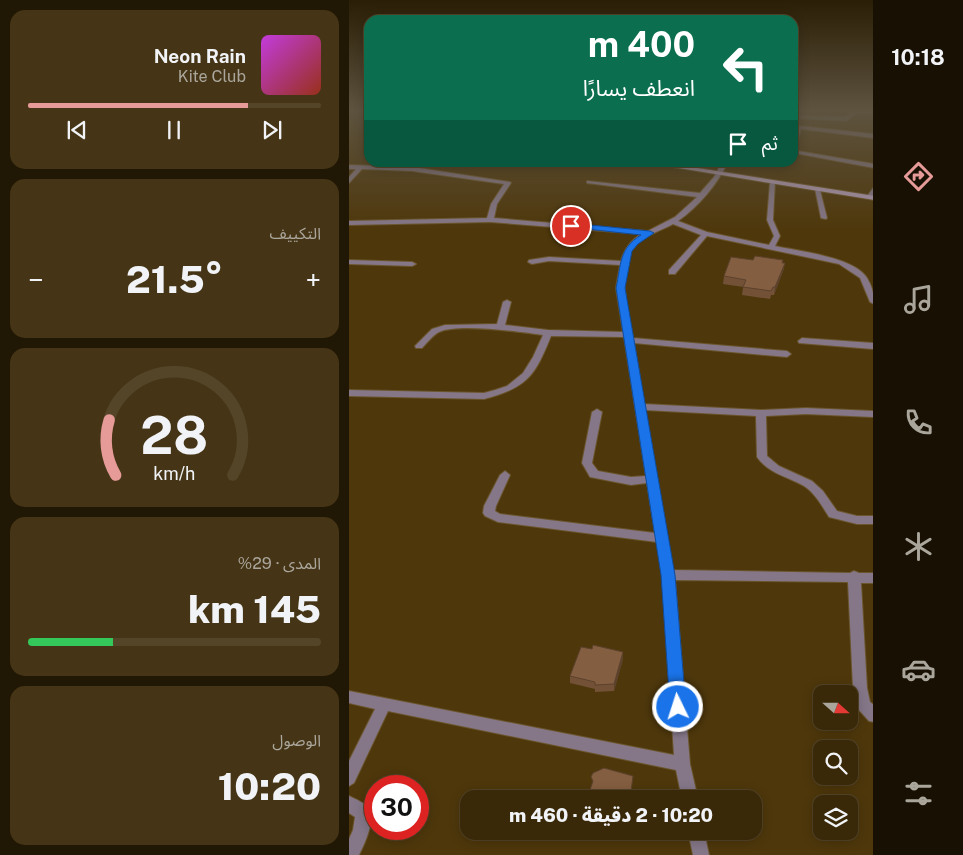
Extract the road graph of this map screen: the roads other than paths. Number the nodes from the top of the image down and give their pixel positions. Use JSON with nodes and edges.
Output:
{"nodes":[{"id":1,"x":798,"y":152,"type":"edge"},
{"id":2,"x":873,"y":166,"type":"edge"},
{"id":3,"x":349,"y":167,"type":"edge"},
{"id":4,"x":409,"y":167,"type":"edge"},
{"id":5,"x":700,"y":167,"type":"edge"},
{"id":6,"x":705,"y":167,"type":"edge"},
{"id":7,"x":359,"y":168,"type":"junction"},
{"id":8,"x":407,"y":169,"type":"junction"},
{"id":9,"x":722,"y":169,"type":"edge"},
{"id":10,"x":349,"y":181,"type":"edge"},
{"id":11,"x":589,"y":182,"type":"dead end"},
{"id":12,"x":773,"y":182,"type":"junction"},
{"id":13,"x":817,"y":190,"type":"junction"},
{"id":14,"x":873,"y":194,"type":"edge"},
{"id":15,"x":700,"y":195,"type":"junction"},
{"id":16,"x":824,"y":218,"type":"dead end"},
{"id":17,"x":490,"y":220,"type":"junction"},
{"id":18,"x":673,"y":222,"type":"junction"},
{"id":19,"x":349,"y":223,"type":"edge"},
{"id":20,"x":650,"y":233,"type":"junction"},
{"id":21,"x":705,"y":234,"type":"junction"},
{"id":22,"x":771,"y":247,"type":"junction"},
{"id":23,"x":349,"y":262,"type":"edge"},
{"id":24,"x":532,"y":262,"type":"dead end"},
{"id":25,"x":624,"y":263,"type":"junction"},
{"id":26,"x":412,"y":264,"type":"dead end"},
{"id":27,"x":672,"y":272,"type":"dead end"},
{"id":28,"x":873,"y":276,"type":"edge"},
{"id":29,"x":863,"y":277,"type":"junction"},
{"id":30,"x":507,"y":302,"type":"dead end"},
{"id":31,"x":873,"y":302,"type":"edge"},
{"id":32,"x":500,"y":327,"type":"junction"},
{"id":33,"x":548,"y":333,"type":"junction"},
{"id":34,"x":629,"y":338,"type":"junction"},
{"id":35,"x":802,"y":341,"type":"dead end"},
{"id":36,"x":419,"y":346,"type":"dead end"},
{"id":37,"x":873,"y":346,"type":"edge"},
{"id":38,"x":787,"y":354,"type":"dead end"},
{"id":39,"x":349,"y":393,"type":"edge"},
{"id":40,"x":642,"y":407,"type":"junction"},
{"id":41,"x":597,"y":412,"type":"dead end"},
{"id":42,"x":761,"y":414,"type":"junction"},
{"id":43,"x":873,"y":414,"type":"edge"},
{"id":44,"x":505,"y":475,"type":"dead end"},
{"id":45,"x":652,"y":479,"type":"junction"},
{"id":46,"x":873,"y":520,"type":"edge"},
{"id":47,"x":662,"y":538,"type":"junction"},
{"id":48,"x":668,"y":575,"type":"junction"},
{"id":49,"x":854,"y":576,"type":"junction"},
{"id":50,"x":873,"y":578,"type":"edge"},
{"id":51,"x":349,"y":697,"type":"edge"},
{"id":52,"x":384,"y":705,"type":"junction"},
{"id":53,"x":873,"y":716,"type":"edge"},
{"id":54,"x":682,"y":764,"type":"junction"},
{"id":55,"x":349,"y":778,"type":"edge"},
{"id":56,"x":687,"y":790,"type":"edge"},
{"id":57,"x":349,"y":804,"type":"edge"},
{"id":58,"x":698,"y":840,"type":"edge"},
{"id":59,"x":350,"y":855,"type":"edge"},
{"id":60,"x":701,"y":855,"type":"edge"}],
"edges":[{"from":1,"to":2,"type":"street"},
{"from":3,"to":7,"type":"street"},
{"from":4,"to":8,"type":"street"},
{"from":5,"to":9,"type":"main road"},
{"from":6,"to":9,"type":"main road"},
{"from":7,"to":8,"type":"street"},
{"from":7,"to":10,"type":"street"},
{"from":8,"to":17,"type":"street"},
{"from":9,"to":12,"type":"main road"},
{"from":9,"to":14,"type":"main road"},
{"from":9,"to":15,"type":"street"},
{"from":11,"to":15,"type":"street"},
{"from":12,"to":13,"type":"main road"},
{"from":12,"to":22,"type":"street"},
{"from":13,"to":14,"type":"main road"},
{"from":13,"to":16,"type":"street"},
{"from":15,"to":18,"type":"street"},
{"from":17,"to":19,"type":"street"},
{"from":17,"to":20,"type":"street"},
{"from":18,"to":20,"type":"street"},
{"from":18,"to":21,"type":"street"},
{"from":20,"to":25,"type":"street"},
{"from":21,"to":22,"type":"street"},
{"from":21,"to":27,"type":"street"},
{"from":22,"to":29,"type":"street"},
{"from":23,"to":26,"type":"street"},
{"from":24,"to":25,"type":"street"},
{"from":25,"to":34,"type":"street"},
{"from":28,"to":29,"type":"street"},
{"from":29,"to":31,"type":"street"},
{"from":30,"to":32,"type":"street"},
{"from":32,"to":33,"type":"street"},
{"from":32,"to":36,"type":"street"},
{"from":33,"to":34,"type":"street"},
{"from":33,"to":39,"type":"street"},
{"from":34,"to":38,"type":"street"},
{"from":34,"to":40,"type":"street"},
{"from":35,"to":37,"type":"street"},
{"from":40,"to":42,"type":"street"},
{"from":40,"to":45,"type":"street"},
{"from":41,"to":45,"type":"street"},
{"from":42,"to":43,"type":"street"},
{"from":42,"to":46,"type":"street"},
{"from":44,"to":47,"type":"street"},
{"from":45,"to":47,"type":"street"},
{"from":47,"to":48,"type":"street"},
{"from":48,"to":49,"type":"street"},
{"from":48,"to":54,"type":"street"},
{"from":49,"to":50,"type":"street"},
{"from":49,"to":53,"type":"street"},
{"from":51,"to":52,"type":"street"},
{"from":52,"to":54,"type":"street"},
{"from":52,"to":55,"type":"street"},
{"from":54,"to":56,"type":"street"},
{"from":57,"to":59,"type":"street"},
{"from":58,"to":60,"type":"street"}]}
